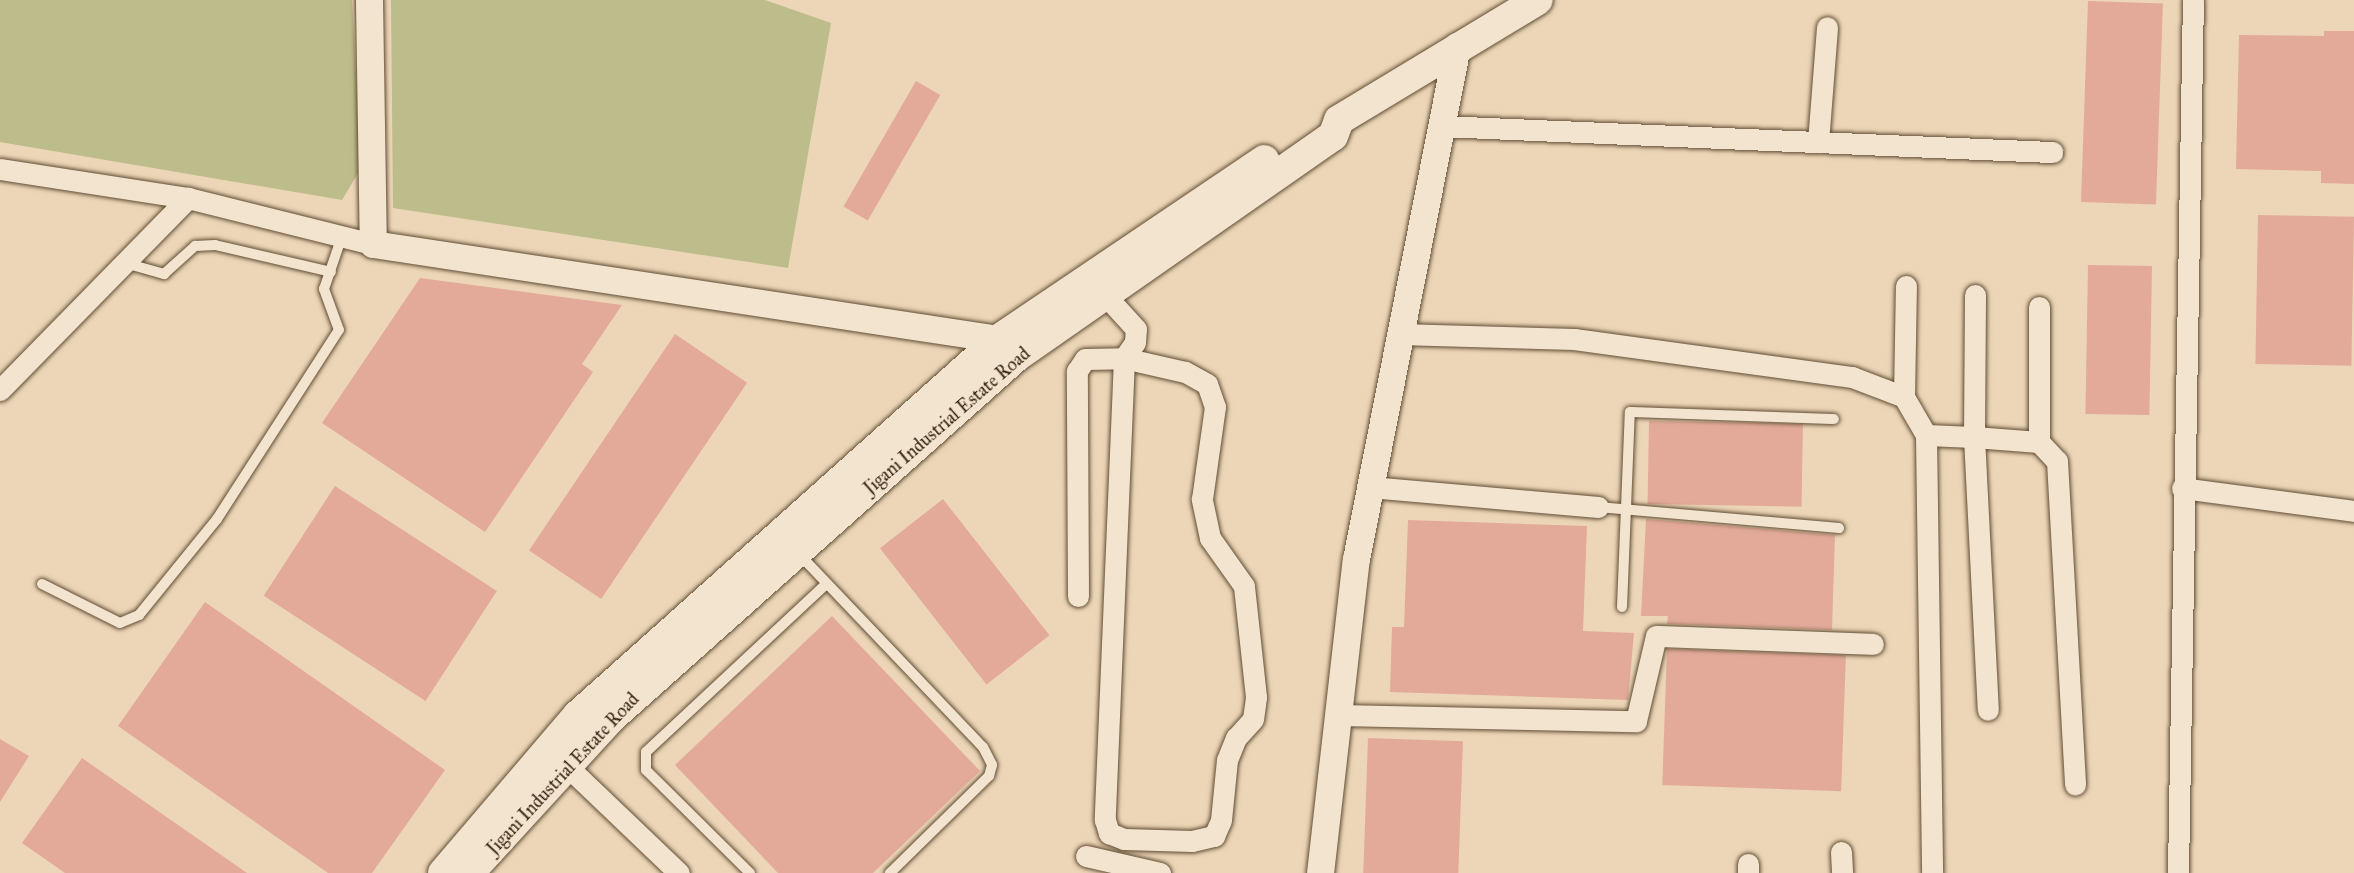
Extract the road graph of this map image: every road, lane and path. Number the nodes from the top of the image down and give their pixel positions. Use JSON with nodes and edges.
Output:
{"nodes":[{"id":1,"x":369,"y":0,"type":"edge"},
{"id":2,"x":1538,"y":0,"type":"edge"},
{"id":3,"x":2193,"y":0,"type":"edge"},
{"id":4,"x":1827,"y":27,"type":"dead end"},
{"id":5,"x":1457,"y":46,"type":"junction"},
{"id":6,"x":1339,"y":120,"type":"junction"},
{"id":7,"x":1441,"y":126,"type":"junction"},
{"id":8,"x":1818,"y":142,"type":"junction"},
{"id":9,"x":2052,"y":152,"type":"dead end"},
{"id":10,"x":0,"y":170,"type":"edge"},
{"id":11,"x":188,"y":198,"type":"junction"},
{"id":12,"x":342,"y":236,"type":"junction"},
{"id":13,"x":373,"y":244,"type":"junction"},
{"id":14,"x":124,"y":263,"type":"junction"},
{"id":15,"x":331,"y":272,"type":"junction"},
{"id":16,"x":1906,"y":286,"type":"dead end"},
{"id":17,"x":1106,"y":296,"type":"junction"},
{"id":18,"x":1974,"y":296,"type":"dead end"},
{"id":19,"x":2039,"y":308,"type":"dead end"},
{"id":20,"x":1399,"y":334,"type":"junction"},
{"id":21,"x":1007,"y":348,"type":"junction"},
{"id":22,"x":1124,"y":358,"type":"junction"},
{"id":23,"x":0,"y":390,"type":"edge"},
{"id":24,"x":1904,"y":398,"type":"junction"},
{"id":25,"x":1834,"y":419,"type":"dead end"},
{"id":26,"x":1926,"y":435,"type":"junction"},
{"id":27,"x":1974,"y":437,"type":"junction"},
{"id":28,"x":2039,"y":442,"type":"junction"},
{"id":29,"x":1370,"y":486,"type":"junction"},
{"id":30,"x":2182,"y":488,"type":"junction"},
{"id":31,"x":1598,"y":507,"type":"joint"},
{"id":32,"x":1628,"y":509,"type":"junction"},
{"id":33,"x":2354,"y":511,"type":"edge"},
{"id":34,"x":1839,"y":528,"type":"dead end"},
{"id":35,"x":797,"y":552,"type":"junction"},
{"id":36,"x":42,"y":584,"type":"dead end"},
{"id":37,"x":826,"y":584,"type":"junction"},
{"id":38,"x":1078,"y":596,"type":"dead end"},
{"id":39,"x":1622,"y":607,"type":"dead end"},
{"id":40,"x":1873,"y":644,"type":"dead end"},
{"id":41,"x":1988,"y":710,"type":"dead end"},
{"id":42,"x":1338,"y":715,"type":"junction"},
{"id":43,"x":569,"y":768,"type":"junction"},
{"id":44,"x":2075,"y":785,"type":"dead end"},
{"id":45,"x":1086,"y":856,"type":"dead end"},
{"id":46,"x":443,"y":873,"type":"edge"},
{"id":47,"x":469,"y":873,"type":"edge"},
{"id":48,"x":679,"y":873,"type":"edge"},
{"id":49,"x":750,"y":873,"type":"edge"},
{"id":50,"x":890,"y":873,"type":"edge"},
{"id":51,"x":1160,"y":873,"type":"edge"},
{"id":52,"x":1320,"y":873,"type":"edge"},
{"id":53,"x":1932,"y":873,"type":"edge"},
{"id":54,"x":2178,"y":873,"type":"edge"}],
"edges":[{"from":1,"to":13,"type":"street"},
{"from":2,"to":5,"type":"main road","name":"Jigani Industrial Estate Road"},
{"from":3,"to":30,"type":"street"},
{"from":4,"to":8,"type":"street"},
{"from":5,"to":6,"type":"main road","name":"Jigani Industrial Estate Road"},
{"from":5,"to":7,"type":"street"},
{"from":6,"to":17,"type":"main road","name":"Jigani Industrial Estate Road"},
{"from":6,"to":21,"type":"main road","name":"Jigani Industrial Estate Road"},
{"from":7,"to":8,"type":"street"},
{"from":7,"to":20,"type":"street"},
{"from":8,"to":9,"type":"street"},
{"from":10,"to":11,"type":"street"},
{"from":11,"to":12,"type":"street"},
{"from":11,"to":14,"type":"street"},
{"from":12,"to":13,"type":"street"},
{"from":12,"to":15,"type":"lane"},
{"from":13,"to":21,"type":"street"},
{"from":14,"to":15,"type":"lane"},
{"from":14,"to":23,"type":"street"},
{"from":15,"to":36,"type":"lane"},
{"from":16,"to":24,"type":"street"},
{"from":17,"to":21,"type":"main road","name":"Jigani Industrial Estate Road"},
{"from":17,"to":22,"type":"street"},
{"from":18,"to":27,"type":"street"},
{"from":19,"to":28,"type":"street"},
{"from":20,"to":24,"type":"street"},
{"from":20,"to":29,"type":"street"},
{"from":21,"to":35,"type":"main road","name":"Jigani Industrial Estate Road"},
{"from":21,"to":46,"type":"main road","name":"Jigani Industrial Estate Road"},
{"from":22,"to":22,"type":"street"},
{"from":22,"to":38,"type":"street"},
{"from":24,"to":26,"type":"street"},
{"from":25,"to":32,"type":"lane"},
{"from":26,"to":27,"type":"street"},
{"from":26,"to":53,"type":"street"},
{"from":27,"to":28,"type":"street"},
{"from":27,"to":41,"type":"street"},
{"from":28,"to":44,"type":"street"},
{"from":29,"to":31,"type":"street"},
{"from":29,"to":42,"type":"street"},
{"from":30,"to":33,"type":"street"},
{"from":30,"to":54,"type":"street"},
{"from":31,"to":32,"type":"lane"},
{"from":32,"to":34,"type":"lane"},
{"from":32,"to":39,"type":"lane"},
{"from":35,"to":37,"type":"lane"},
{"from":35,"to":43,"type":"main road","name":"Jigani Industrial Estate Road"},
{"from":37,"to":49,"type":"lane"},
{"from":37,"to":50,"type":"lane"},
{"from":40,"to":42,"type":"street"},
{"from":42,"to":52,"type":"street"},
{"from":43,"to":47,"type":"main road","name":"Jigani Industrial Estate Road"},
{"from":43,"to":48,"type":"street"},
{"from":45,"to":51,"type":"street"}]}
